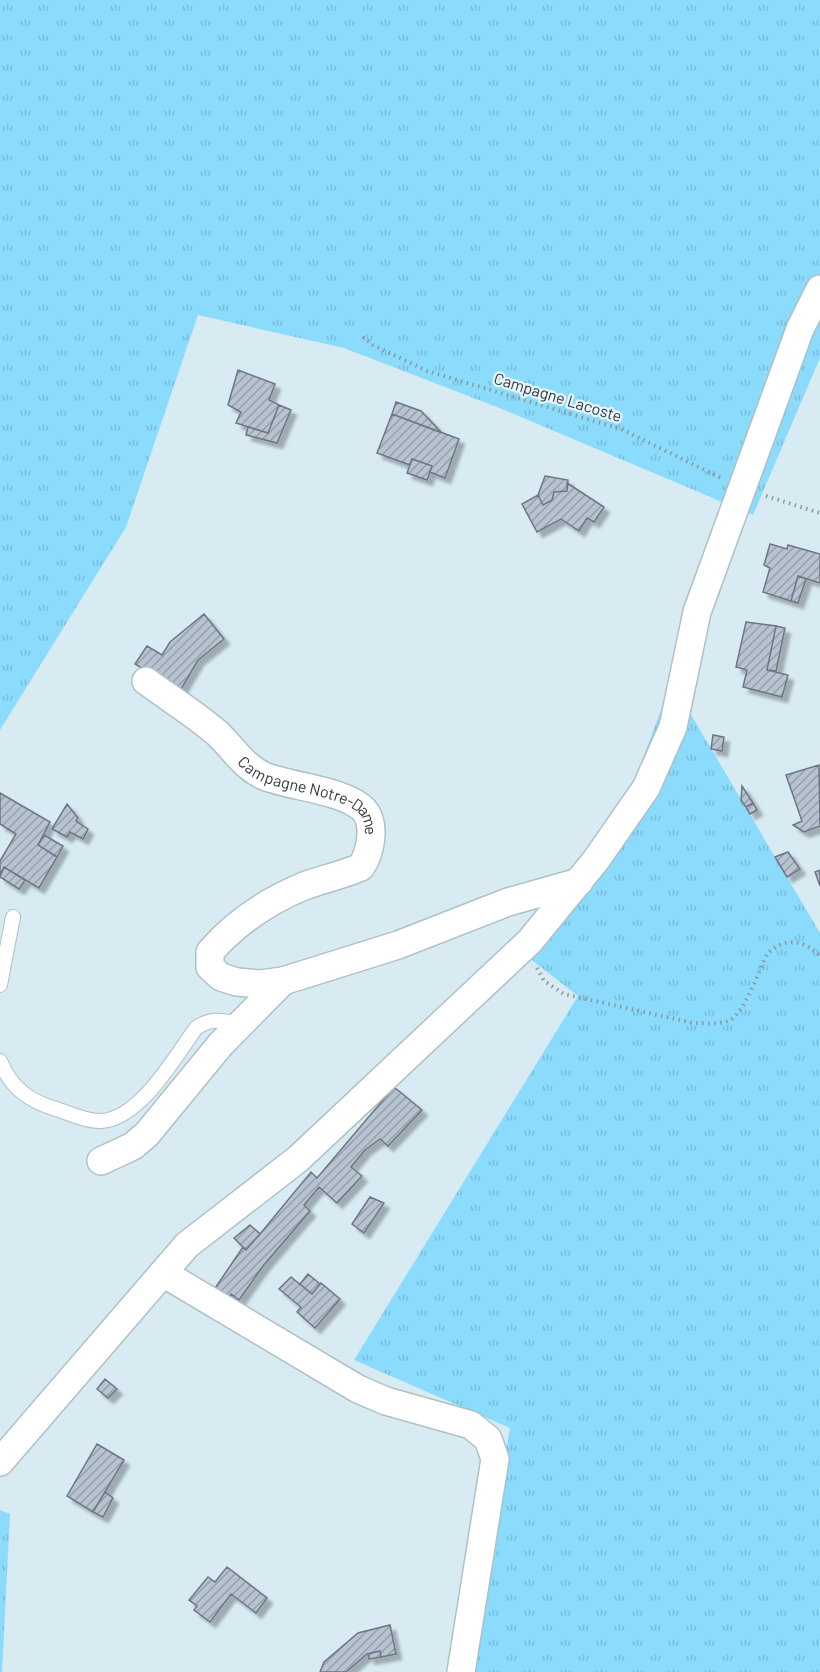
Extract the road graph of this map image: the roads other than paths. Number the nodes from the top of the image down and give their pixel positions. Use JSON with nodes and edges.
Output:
{"nodes":[{"id":1,"x":820,"y":289,"type":"edge"},
{"id":2,"x":146,"y":681,"type":"dead end"},
{"id":3,"x":579,"y":882,"type":"junction"},
{"id":4,"x":13,"y":917,"type":"dead end"},
{"id":5,"x":283,"y":981,"type":"junction"},
{"id":6,"x":0,"y":985,"type":"edge"},
{"id":7,"x":240,"y":1024,"type":"junction"},
{"id":8,"x":0,"y":1061,"type":"edge"},
{"id":9,"x":100,"y":1161,"type":"dead end"},
{"id":10,"x":163,"y":1273,"type":"junction"},
{"id":11,"x":0,"y":1462,"type":"edge"},
{"id":12,"x":461,"y":1672,"type":"edge"}],
"edges":[{"from":1,"to":3,"type":"street"},
{"from":2,"to":5,"type":"street","name":"Campagne Notre-Dame"},
{"from":3,"to":5,"type":"street","name":"Campagne Notre-Dame"},
{"from":3,"to":10,"type":"street"},
{"from":4,"to":6,"type":"lane"},
{"from":5,"to":7,"type":"street","name":"Campagne Notre-Dame"},
{"from":7,"to":8,"type":"lane"},
{"from":7,"to":9,"type":"street","name":"Campagne Notre-Dame"},
{"from":10,"to":11,"type":"street"},
{"from":10,"to":12,"type":"street"}]}
